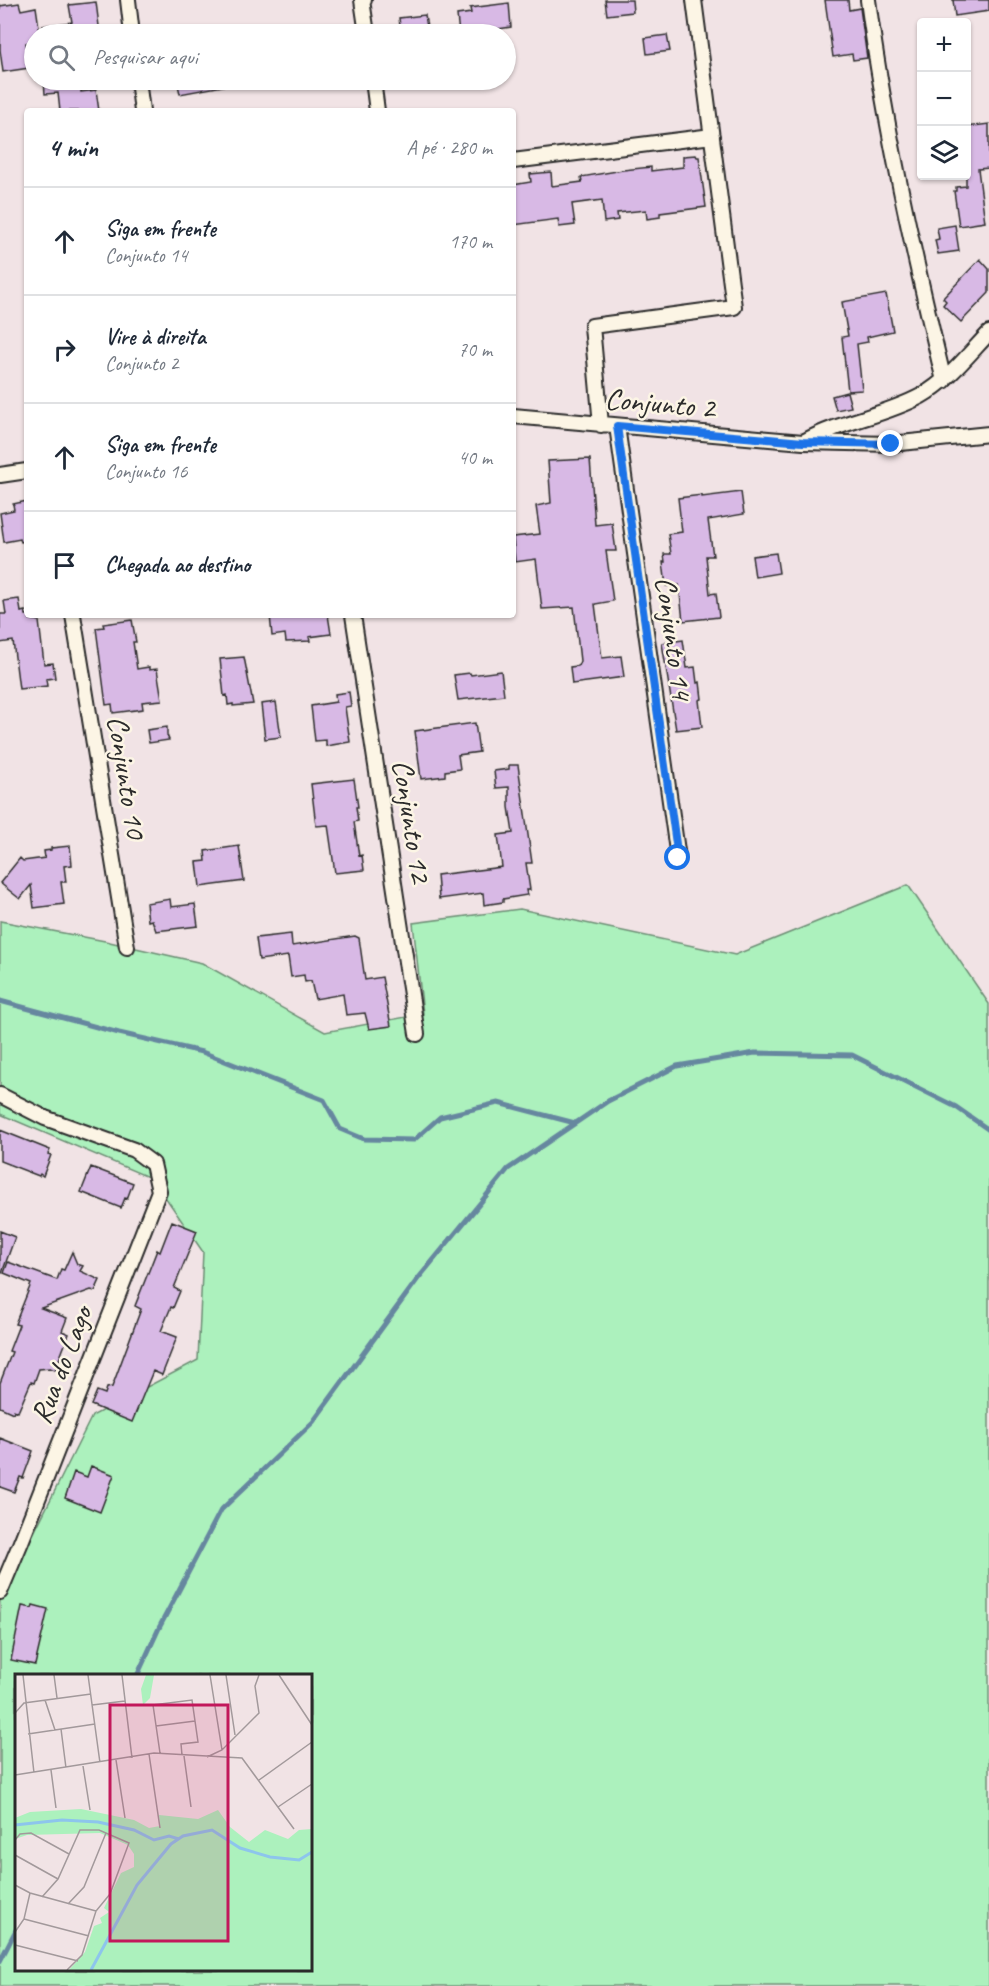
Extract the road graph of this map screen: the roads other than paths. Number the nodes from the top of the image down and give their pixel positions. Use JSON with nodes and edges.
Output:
{"nodes":[{"id":1,"x":128,"y":0,"type":"edge"},
{"id":2,"x":364,"y":0,"type":"edge"},
{"id":3,"x":694,"y":0,"type":"edge"},
{"id":4,"x":868,"y":0,"type":"edge"},
{"id":5,"x":131,"y":24,"type":"edge"},
{"id":6,"x":366,"y":24,"type":"edge"},
{"id":7,"x":139,"y":90,"type":"edge"},
{"id":8,"x":374,"y":90,"type":"edge"},
{"id":9,"x":142,"y":108,"type":"edge"},
{"id":10,"x":377,"y":108,"type":"edge"},
{"id":11,"x":712,"y":136,"type":"junction"},
{"id":12,"x":516,"y":161,"type":"edge"},
{"id":13,"x":989,"y":333,"type":"edge"},
{"id":14,"x":944,"y":381,"type":"junction"},
{"id":15,"x":516,"y":416,"type":"edge"},
{"id":16,"x":601,"y":424,"type":"junction"},
{"id":17,"x":617,"y":426,"type":"junction"},
{"id":18,"x":989,"y":434,"type":"edge"},
{"id":19,"x":803,"y":442,"type":"junction"},
{"id":20,"x":24,"y":472,"type":"edge"},
{"id":21,"x":0,"y":476,"type":"edge"},
{"id":22,"x":73,"y":618,"type":"edge"},
{"id":23,"x":353,"y":618,"type":"edge"},
{"id":24,"x":678,"y":858,"type":"dead end"},
{"id":25,"x":127,"y":947,"type":"dead end"},
{"id":26,"x":417,"y":1034,"type":"dead end"},
{"id":27,"x":0,"y":1095,"type":"edge"},
{"id":28,"x":0,"y":1592,"type":"edge"}],
"edges":[{"from":1,"to":5,"type":"street"},
{"from":2,"to":6,"type":"street"},
{"from":3,"to":11,"type":"street"},
{"from":4,"to":14,"type":"street"},
{"from":7,"to":9,"type":"street"},
{"from":8,"to":10,"type":"street"},
{"from":11,"to":12,"type":"street"},
{"from":11,"to":16,"type":"street"},
{"from":13,"to":14,"type":"street"},
{"from":14,"to":19,"type":"street"},
{"from":15,"to":16,"type":"street","name":"Conjunto 2"},
{"from":16,"to":17,"type":"street","name":"Conjunto 2"},
{"from":17,"to":19,"type":"street","name":"Conjunto 2"},
{"from":17,"to":24,"type":"street","name":"Conjunto 14"},
{"from":18,"to":19,"type":"street","name":"Conjunto 2"},
{"from":20,"to":21,"type":"street"},
{"from":22,"to":25,"type":"street","name":"Conjunto 10"},
{"from":23,"to":26,"type":"street","name":"Conjunto 12"},
{"from":27,"to":28,"type":"street","name":"Rua do Lago"}]}
